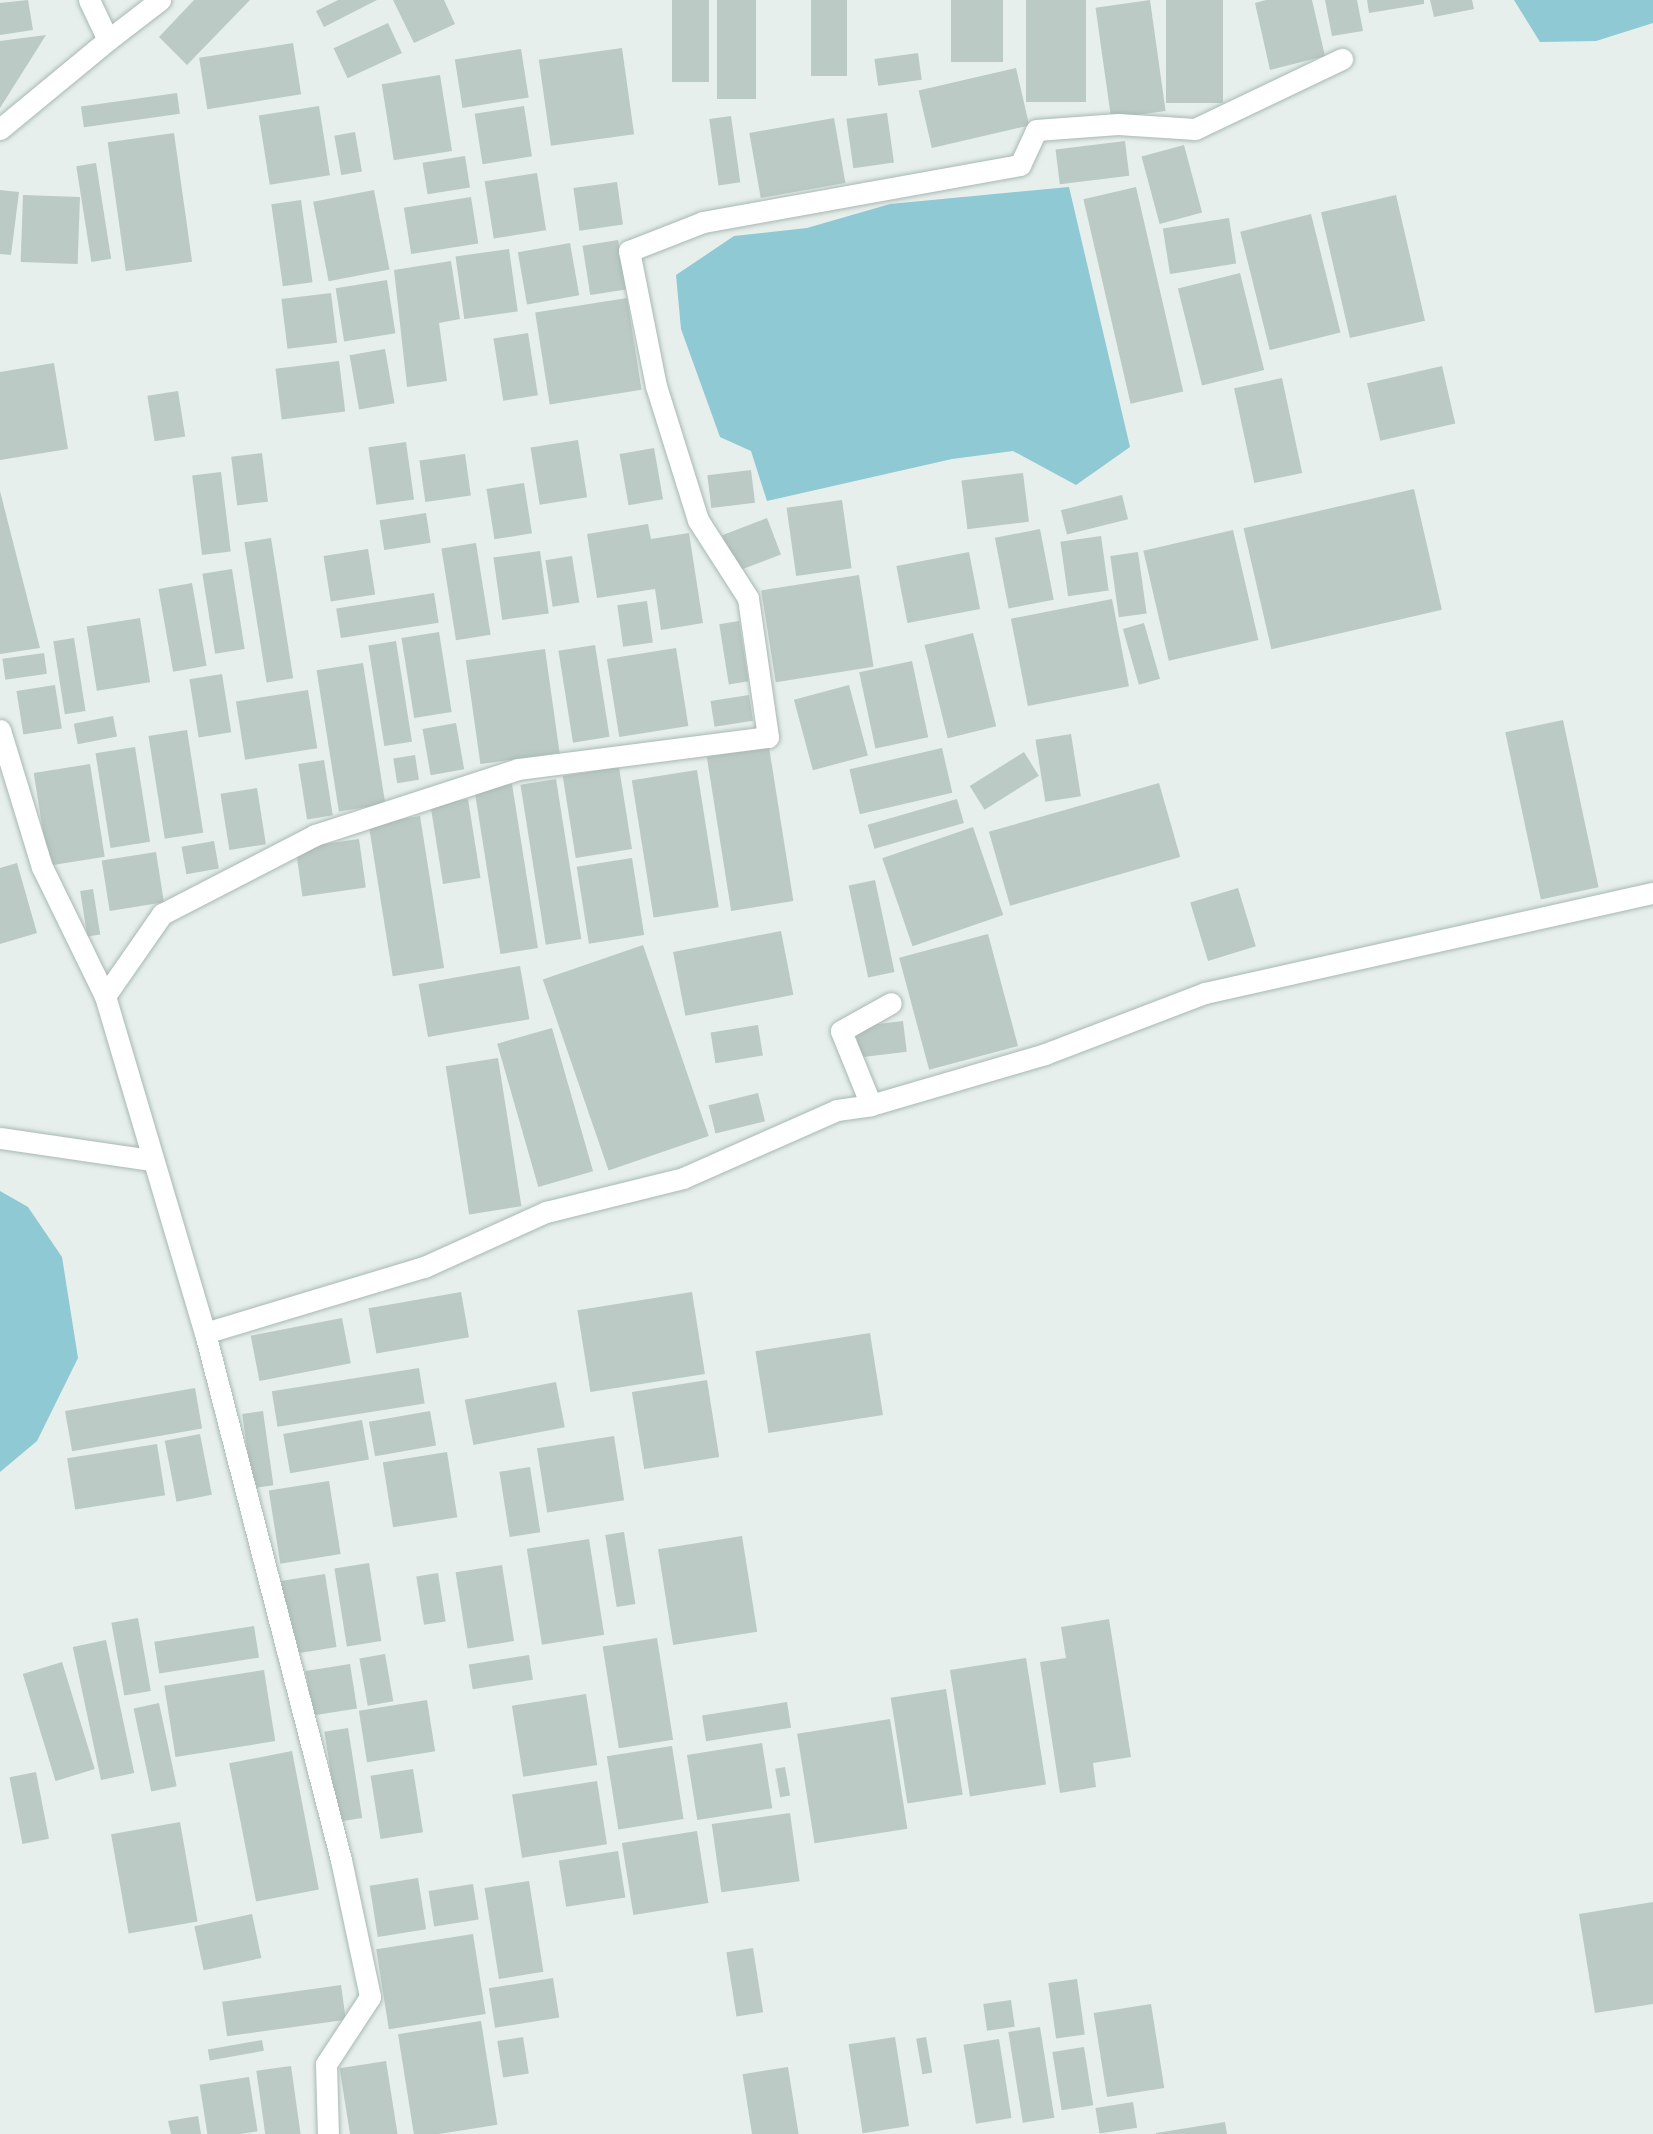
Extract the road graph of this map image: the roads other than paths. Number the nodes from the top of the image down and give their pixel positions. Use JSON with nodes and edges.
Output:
{"nodes":[{"id":1,"x":89,"y":0,"type":"edge"},
{"id":2,"x":160,"y":0,"type":"edge"},
{"id":3,"x":108,"y":40,"type":"junction"},
{"id":4,"x":1342,"y":59,"type":"dead end"},
{"id":5,"x":0,"y":129,"type":"edge"},
{"id":6,"x":0,"y":730,"type":"edge"},
{"id":7,"x":1653,"y":893,"type":"edge"},
{"id":8,"x":105,"y":996,"type":"junction"},
{"id":9,"x":891,"y":1003,"type":"dead end"},
{"id":10,"x":871,"y":1105,"type":"junction"},
{"id":11,"x":0,"y":1138,"type":"edge"},
{"id":12,"x":151,"y":1160,"type":"junction"},
{"id":13,"x":205,"y":1333,"type":"junction"},
{"id":14,"x":328,"y":2134,"type":"edge"}],
"edges":[{"from":1,"to":3,"type":"street"},
{"from":2,"to":3,"type":"street"},
{"from":3,"to":5,"type":"street"},
{"from":4,"to":8,"type":"street"},
{"from":6,"to":8,"type":"street"},
{"from":7,"to":10,"type":"street"},
{"from":8,"to":12,"type":"street"},
{"from":9,"to":10,"type":"street"},
{"from":10,"to":13,"type":"street"},
{"from":11,"to":12,"type":"street"},
{"from":12,"to":13,"type":"street"},
{"from":13,"to":14,"type":"street"}]}
